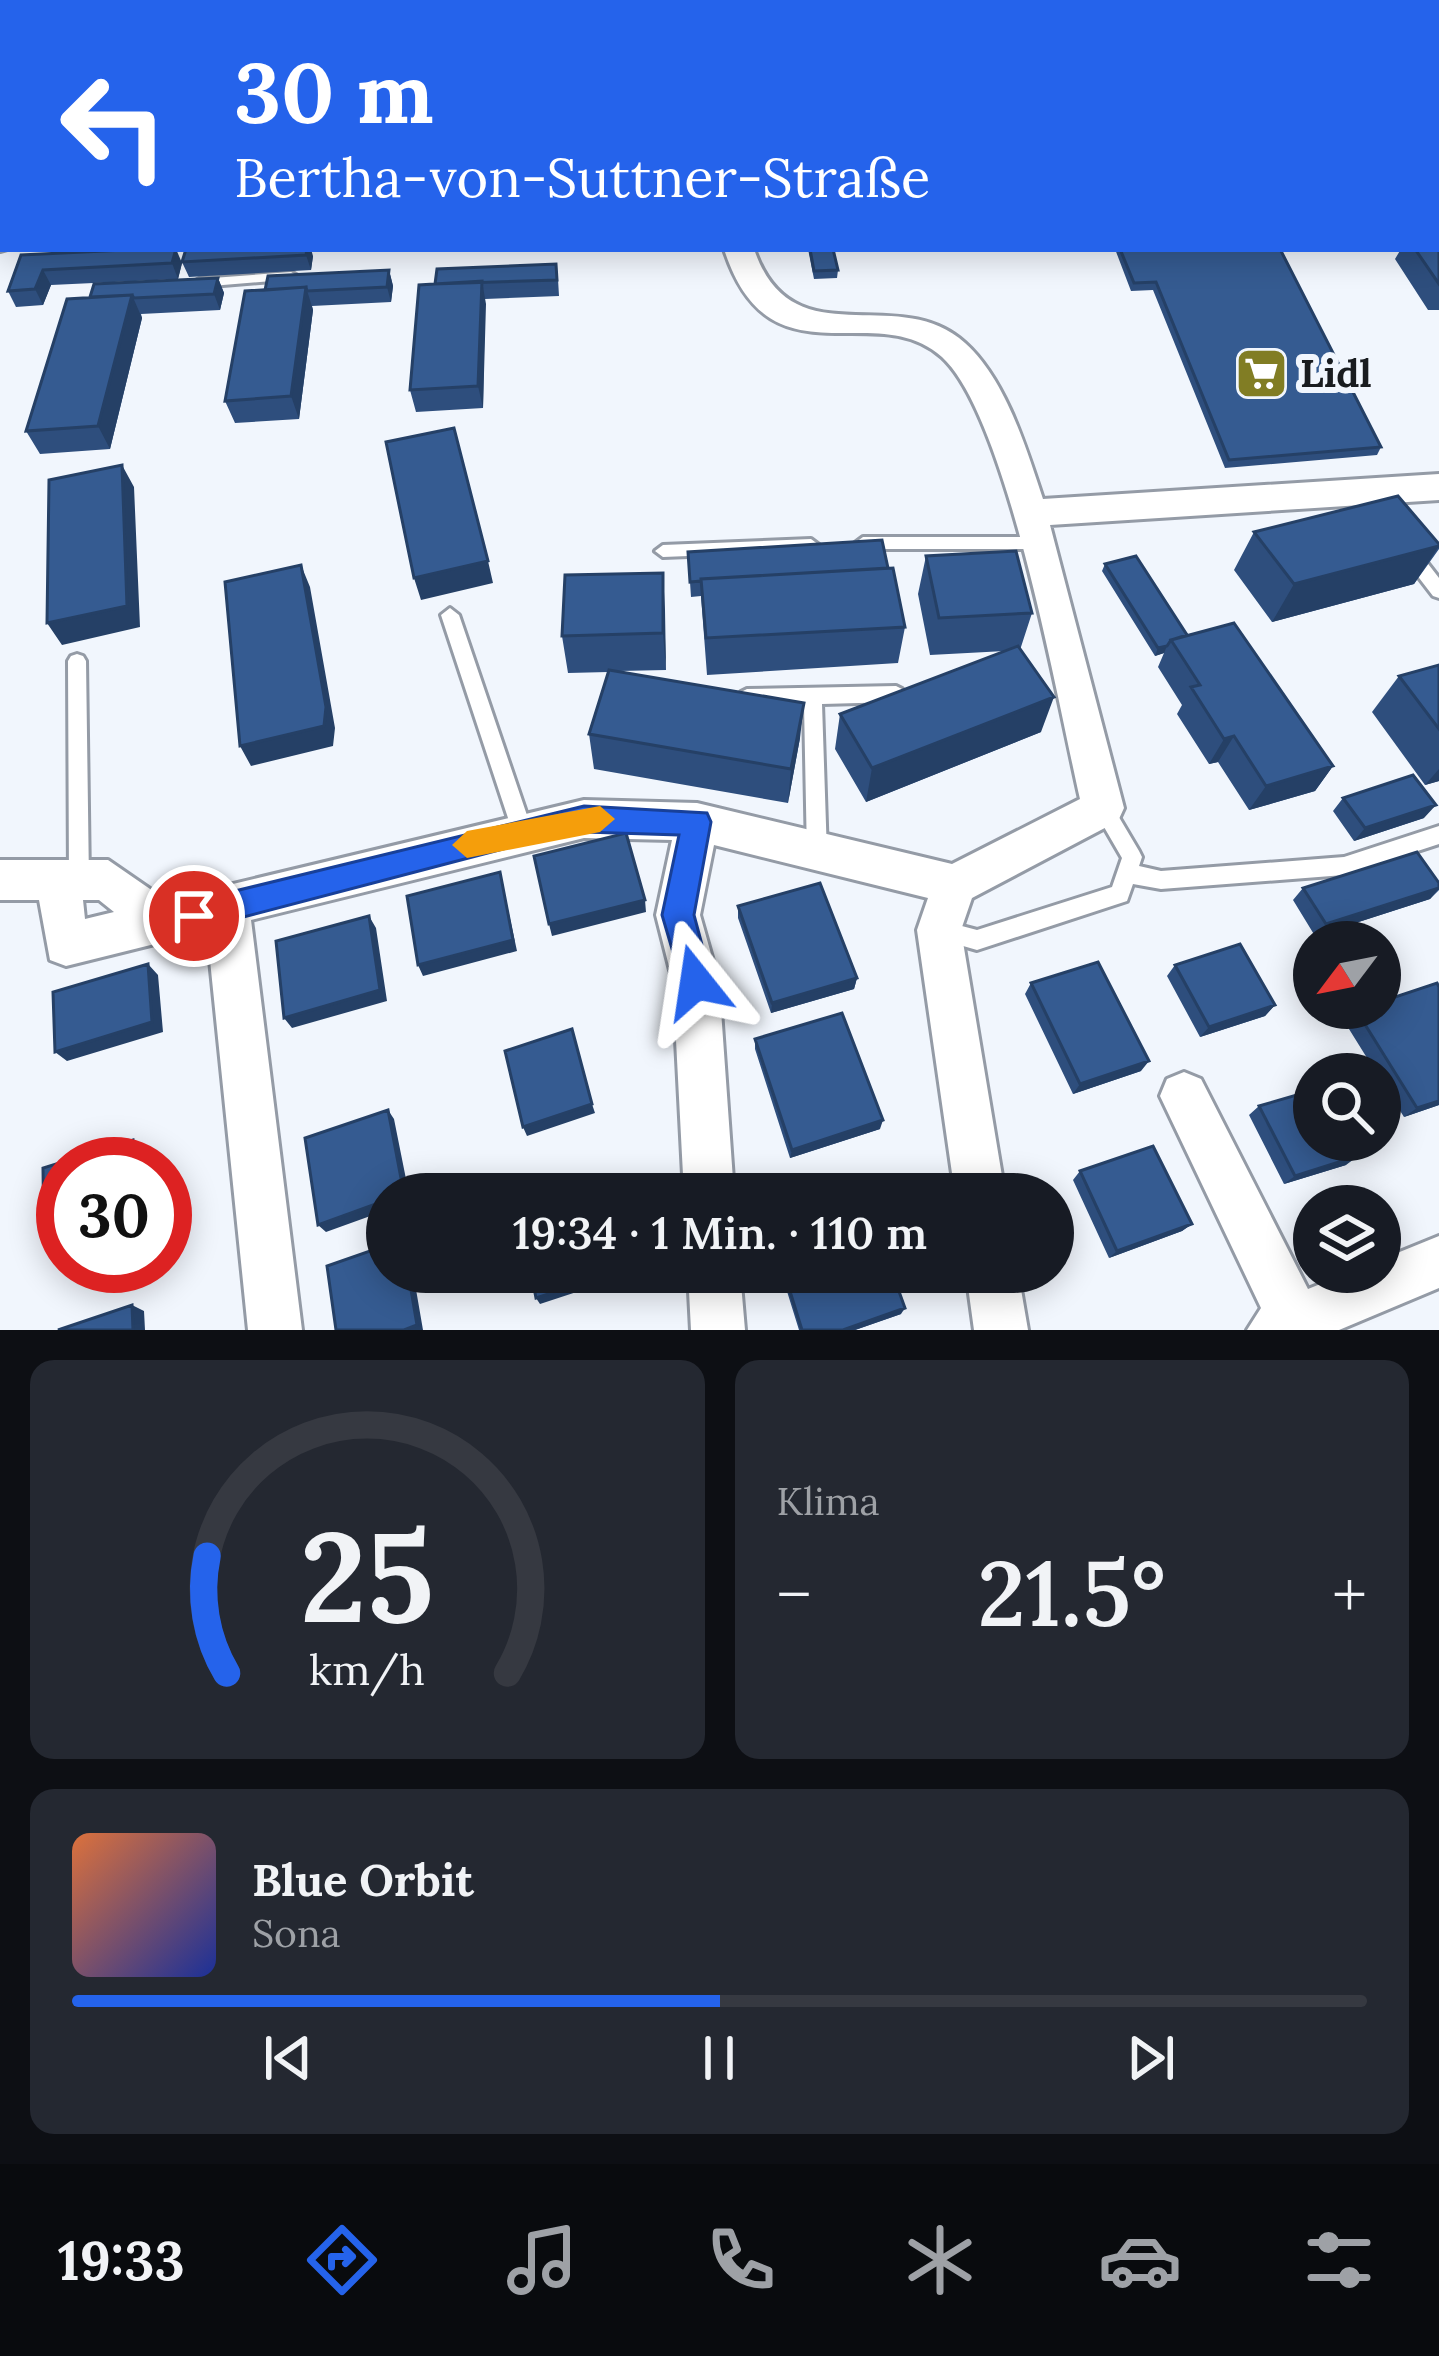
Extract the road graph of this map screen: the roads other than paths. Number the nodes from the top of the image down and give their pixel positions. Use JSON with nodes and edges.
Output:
{"nodes":[{"id":1,"x":740,"y":252,"type":"edge"},
{"id":2,"x":303,"y":275,"type":"edge"},
{"id":3,"x":188,"y":284,"type":"edge"},
{"id":4,"x":1439,"y":487,"type":"edge"},
{"id":5,"x":1034,"y":528,"type":"junction"},
{"id":6,"x":1402,"y":543,"type":"edge"},
{"id":7,"x":663,"y":550,"type":"dead end"},
{"id":8,"x":1439,"y":590,"type":"edge"},
{"id":9,"x":450,"y":615,"type":"dead end"},
{"id":10,"x":77,"y":662,"type":"dead end"},
{"id":11,"x":896,"y":694,"type":"edge"},
{"id":12,"x":726,"y":697,"type":"edge"},
{"id":13,"x":813,"y":697,"type":"junction"},
{"id":14,"x":1102,"y":808,"type":"junction"},
{"id":15,"x":697,"y":822,"type":"junction"},
{"id":16,"x":522,"y":830,"type":"junction"},
{"id":17,"x":1439,"y":835,"type":"edge"},
{"id":18,"x":818,"y":855,"type":"junction"},
{"id":19,"x":1131,"y":874,"type":"junction"},
{"id":20,"x":0,"y":880,"type":"edge"},
{"id":21,"x":69,"y":883,"type":"junction"},
{"id":22,"x":955,"y":884,"type":"junction"},
{"id":23,"x":227,"y":908,"type":"junction"},
{"id":24,"x":160,"y":923,"type":"junction"},
{"id":25,"x":939,"y":930,"type":"junction"},
{"id":26,"x":1184,"y":1096,"type":"dead end"},
{"id":27,"x":709,"y":1173,"type":"edge"},
{"id":28,"x":977,"y":1173,"type":"edge"},
{"id":29,"x":1439,"y":1262,"type":"edge"},
{"id":30,"x":715,"y":1293,"type":"edge"},
{"id":31,"x":995,"y":1293,"type":"edge"},
{"id":32,"x":1285,"y":1326,"type":"edge"},
{"id":33,"x":275,"y":1330,"type":"edge"},
{"id":34,"x":718,"y":1330,"type":"edge"},
{"id":35,"x":1001,"y":1330,"type":"edge"}],
"edges":[{"from":1,"to":5,"type":"street"},
{"from":2,"to":3,"type":"lane"},
{"from":4,"to":5,"type":"street"},
{"from":5,"to":7,"type":"lane"},
{"from":5,"to":14,"type":"street"},
{"from":6,"to":8,"type":"lane"},
{"from":9,"to":16,"type":"lane"},
{"from":10,"to":21,"type":"lane"},
{"from":11,"to":13,"type":"lane"},
{"from":12,"to":13,"type":"lane"},
{"from":13,"to":18,"type":"lane"},
{"from":14,"to":19,"type":"lane"},
{"from":14,"to":22,"type":"street"},
{"from":15,"to":16,"type":"street"},
{"from":15,"to":18,"type":"street"},
{"from":15,"to":27,"type":"street"},
{"from":16,"to":23,"type":"street"},
{"from":17,"to":19,"type":"lane"},
{"from":18,"to":22,"type":"street"},
{"from":19,"to":25,"type":"lane"},
{"from":20,"to":21,"type":"street"},
{"from":21,"to":24,"type":"street"},
{"from":21,"to":24,"type":"street"},
{"from":22,"to":25,"type":"street"},
{"from":23,"to":24,"type":"street"},
{"from":23,"to":33,"type":"street"},
{"from":25,"to":28,"type":"street"},
{"from":26,"to":32,"type":"street"},
{"from":29,"to":32,"type":"street"},
{"from":30,"to":34,"type":"street"},
{"from":31,"to":35,"type":"street"}]}
